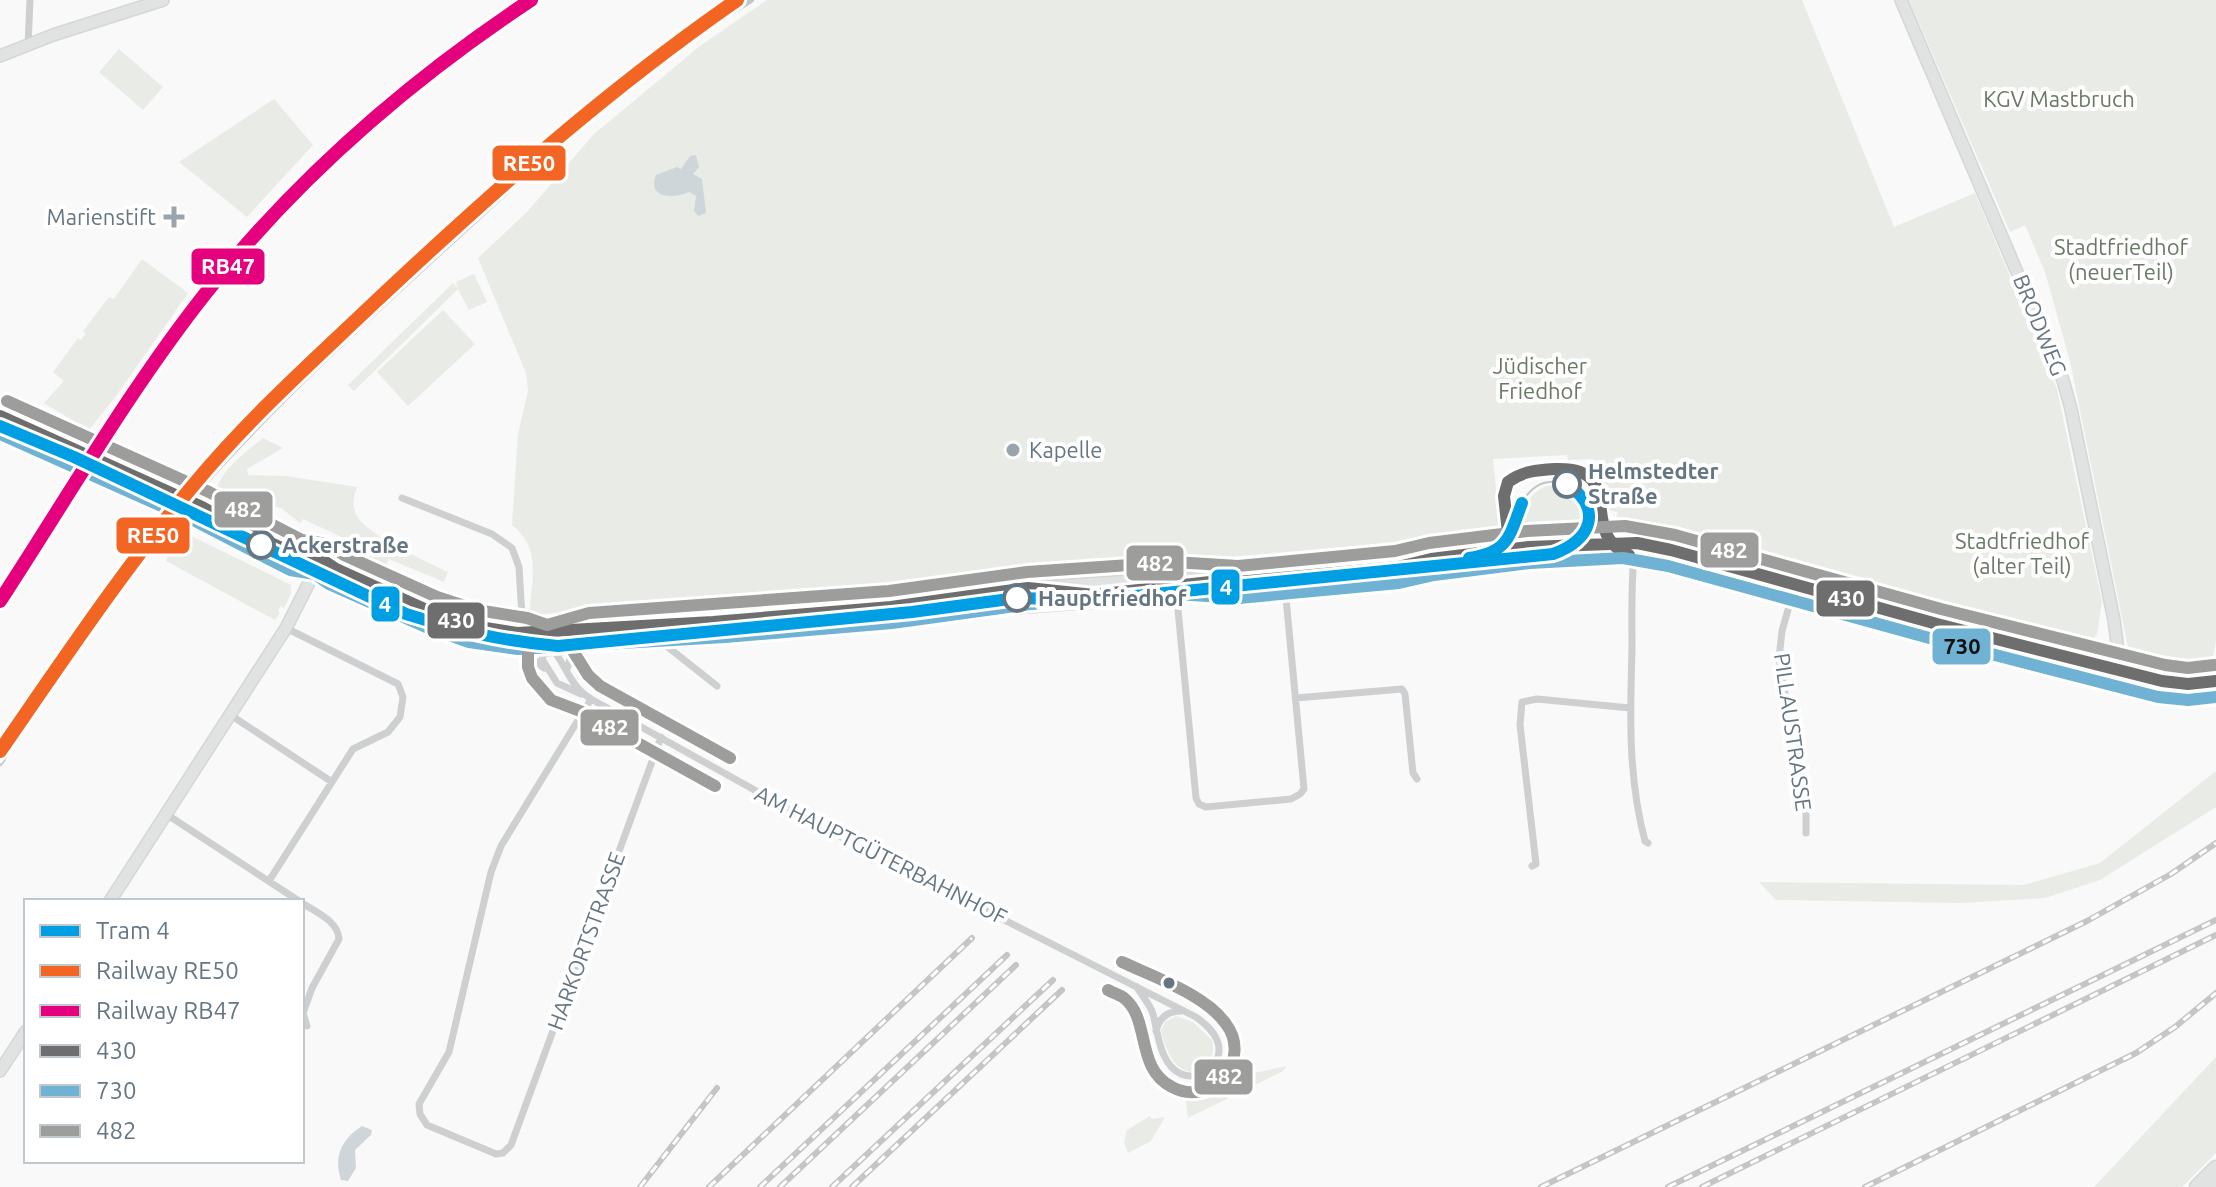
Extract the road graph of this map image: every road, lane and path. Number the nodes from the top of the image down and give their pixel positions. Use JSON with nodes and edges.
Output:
{"nodes":[{"id":1,"x":30,"y":0,"type":"edge"},
{"id":2,"x":163,"y":0,"type":"edge"},
{"id":3,"x":1901,"y":0,"type":"edge"},
{"id":4,"x":28,"y":45,"type":"junction"},
{"id":5,"x":0,"y":56,"type":"edge"},
{"id":6,"x":0,"y":416,"type":"edge"},
{"id":7,"x":0,"y":428,"type":"edge"},
{"id":8,"x":402,"y":498,"type":"dead end"},
{"id":9,"x":1607,"y":542,"type":"junction"},
{"id":10,"x":1680,"y":553,"type":"junction"},
{"id":11,"x":1632,"y":555,"type":"junction"},
{"id":12,"x":321,"y":559,"type":"junction"},
{"id":13,"x":1709,"y":562,"type":"junction"},
{"id":14,"x":1398,"y":567,"type":"junction"},
{"id":15,"x":313,"y":577,"type":"junction"},
{"id":16,"x":1284,"y":577,"type":"junction"},
{"id":17,"x":1175,"y":578,"type":"junction"},
{"id":18,"x":1238,"y":582,"type":"junction"},
{"id":19,"x":1795,"y":585,"type":"junction"},
{"id":20,"x":1061,"y":586,"type":"junction"},
{"id":21,"x":1177,"y":594,"type":"junction"},
{"id":22,"x":1063,"y":605,"type":"junction"},
{"id":23,"x":286,"y":628,"type":"junction"},
{"id":24,"x":590,"y":629,"type":"junction"},
{"id":25,"x":523,"y":633,"type":"junction"},
{"id":26,"x":658,"y":639,"type":"junction"},
{"id":27,"x":482,"y":640,"type":"junction"},
{"id":28,"x":582,"y":647,"type":"junction"},
{"id":29,"x":549,"y":648,"type":"junction"},
{"id":30,"x":2112,"y":667,"type":"junction"},
{"id":31,"x":546,"y":670,"type":"junction"},
{"id":32,"x":567,"y":671,"type":"junction"},
{"id":33,"x":2216,"y":681,"type":"edge"},
{"id":34,"x":717,"y":686,"type":"dead end"},
{"id":35,"x":588,"y":697,"type":"junction"},
{"id":36,"x":1296,"y":698,"type":"junction"},
{"id":37,"x":1630,"y":708,"type":"junction"},
{"id":38,"x":232,"y":716,"type":"junction"},
{"id":39,"x":661,"y":737,"type":"junction"},
{"id":40,"x":1417,"y":779,"type":"dead end"},
{"id":41,"x":332,"y":782,"type":"junction"},
{"id":42,"x":166,"y":814,"type":"junction"},
{"id":43,"x":1806,"y":833,"type":"dead end"},
{"id":44,"x":1648,"y":843,"type":"dead end"},
{"id":45,"x":1532,"y":866,"type":"dead end"},
{"id":46,"x":269,"y":881,"type":"junction"},
{"id":47,"x":111,"y":899,"type":"edge"},
{"id":48,"x":296,"y":899,"type":"edge"},
{"id":49,"x":304,"y":905,"type":"edge"},
{"id":50,"x":1137,"y":987,"type":"junction"},
{"id":51,"x":304,"y":1010,"type":"edge"},
{"id":52,"x":1187,"y":1012,"type":"junction"},
{"id":53,"x":304,"y":1016,"type":"edge"},
{"id":54,"x":307,"y":1026,"type":"dead end"},
{"id":55,"x":24,"y":1034,"type":"edge"},
{"id":56,"x":1157,"y":1037,"type":"junction"},
{"id":57,"x":0,"y":1071,"type":"edge"},
{"id":58,"x":2216,"y":1168,"type":"edge"},
{"id":59,"x":2216,"y":1182,"type":"edge"},
{"id":60,"x":2197,"y":1187,"type":"edge"},
{"id":61,"x":2211,"y":1187,"type":"edge"}],
"edges":[{"from":1,"to":4,"type":"street"},
{"from":2,"to":4,"type":"main road"},
{"from":3,"to":30,"type":"main road","name":"BRODWEG"},
{"from":4,"to":5,"type":"main road"},
{"from":6,"to":7,"type":"main road"},
{"from":8,"to":25,"type":"street"},
{"from":9,"to":10,"type":"main road"},
{"from":9,"to":11,"type":"main road"},
{"from":9,"to":14,"type":"main road"},
{"from":10,"to":11,"type":"main road"},
{"from":10,"to":13,"type":"main road"},
{"from":11,"to":13,"type":"main road"},
{"from":11,"to":14,"type":"main road"},
{"from":11,"to":37,"type":"street"},
{"from":12,"to":15,"type":"main road"},
{"from":12,"to":15,"type":"main road"},
{"from":12,"to":25,"type":"main road"},
{"from":13,"to":19,"type":"main road"},
{"from":14,"to":16,"type":"main road"},
{"from":15,"to":23,"type":"main road"},
{"from":15,"to":27,"type":"main road"},
{"from":16,"to":18,"type":"main road"},
{"from":16,"to":36,"type":"street"},
{"from":17,"to":18,"type":"main road"},
{"from":17,"to":20,"type":"main road"},
{"from":17,"to":21,"type":"street"},
{"from":18,"to":21,"type":"main road"},
{"from":19,"to":30,"type":"main road"},
{"from":19,"to":43,"type":"street","name":"PILLAUSTRASSE"},
{"from":20,"to":22,"type":"main road"},
{"from":20,"to":24,"type":"main road"},
{"from":21,"to":22,"type":"main road"},
{"from":21,"to":36,"type":"street"},
{"from":22,"to":26,"type":"main road"},
{"from":23,"to":38,"type":"main road"},
{"from":23,"to":41,"type":"street"},
{"from":24,"to":25,"type":"main road"},
{"from":24,"to":29,"type":"street"},
{"from":25,"to":27,"type":"street"},
{"from":25,"to":29,"type":"street"},
{"from":26,"to":28,"type":"main road"},
{"from":26,"to":34,"type":"street"},
{"from":27,"to":29,"type":"main road"},
{"from":27,"to":31,"type":"street"},
{"from":28,"to":29,"type":"main road"},
{"from":28,"to":32,"type":"street"},
{"from":29,"to":31,"type":"street"},
{"from":29,"to":32,"type":"street","name":"AM HAUPTGÜTERBAHNHOF"},
{"from":30,"to":33,"type":"main road"},
{"from":31,"to":35,"type":"street","name":"AM HAUPTGÜTERBAHNHOF"},
{"from":32,"to":35,"type":"street","name":"AM HAUPTGÜTERBAHNHOF"},
{"from":35,"to":39,"type":"street","name":"AM HAUPTGÜTERBAHNHOF"},
{"from":35,"to":39,"type":"street","name":"HARKORTSTRASSE"},
{"from":36,"to":40,"type":"street"},
{"from":37,"to":44,"type":"street"},
{"from":37,"to":45,"type":"street"},
{"from":38,"to":41,"type":"street"},
{"from":38,"to":42,"type":"main road"},
{"from":39,"to":50,"type":"street","name":"AM HAUPTGÜTERBAHNHOF"},
{"from":41,"to":46,"type":"street"},
{"from":42,"to":46,"type":"street"},
{"from":42,"to":47,"type":"main road"},
{"from":46,"to":48,"type":"street"},
{"from":49,"to":51,"type":"street"},
{"from":50,"to":52,"type":"street","name":"AM HAUPTGÜTERBAHNHOF"},
{"from":50,"to":56,"type":"street","name":"AM HAUPTGÜTERBAHNHOF"},
{"from":52,"to":56,"type":"street"},
{"from":52,"to":56,"type":"street","name":"AM HAUPTGÜTERBAHNHOF"},
{"from":53,"to":54,"type":"street"},
{"from":55,"to":57,"type":"main road"},
{"from":58,"to":60,"type":"highway"},
{"from":59,"to":61,"type":"highway"}]}
